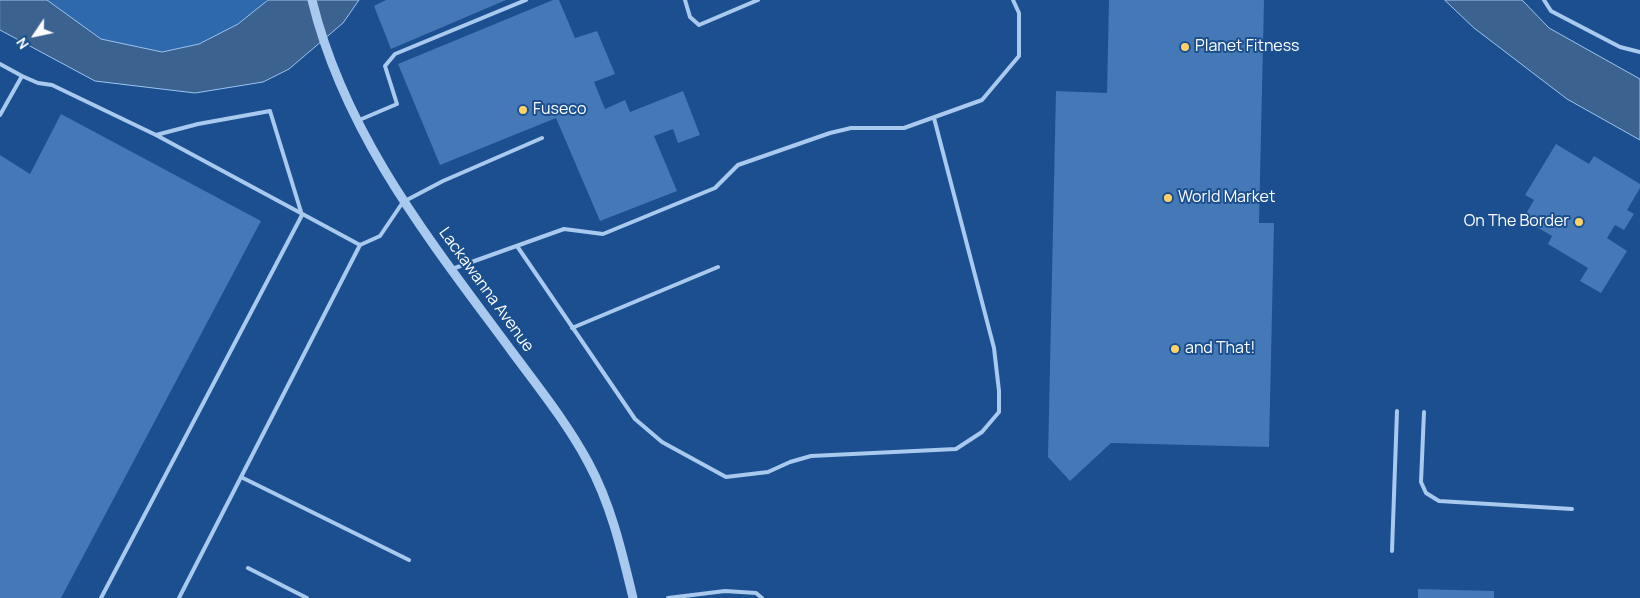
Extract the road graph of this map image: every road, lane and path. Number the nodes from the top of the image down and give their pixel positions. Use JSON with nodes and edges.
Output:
{"nodes":[{"id":1,"x":312,"y":0,"type":"edge"},
{"id":2,"x":526,"y":0,"type":"edge"},
{"id":3,"x":685,"y":0,"type":"edge"},
{"id":4,"x":758,"y":0,"type":"edge"},
{"id":5,"x":1013,"y":0,"type":"edge"},
{"id":6,"x":1544,"y":0,"type":"edge"},
{"id":7,"x":1640,"y":52,"type":"edge"},
{"id":8,"x":0,"y":64,"type":"edge"},
{"id":9,"x":22,"y":76,"type":"junction"},
{"id":10,"x":0,"y":115,"type":"edge"},
{"id":11,"x":934,"y":118,"type":"junction"},
{"id":12,"x":357,"y":121,"type":"junction"},
{"id":13,"x":156,"y":135,"type":"junction"},
{"id":14,"x":542,"y":138,"type":"dead end"},
{"id":15,"x":403,"y":202,"type":"junction"},
{"id":16,"x":302,"y":215,"type":"junction"},
{"id":17,"x":360,"y":245,"type":"junction"},
{"id":18,"x":516,"y":246,"type":"junction"},
{"id":19,"x":718,"y":267,"type":"dead end"},
{"id":20,"x":452,"y":270,"type":"junction"},
{"id":21,"x":572,"y":328,"type":"junction"},
{"id":22,"x":1398,"y":411,"type":"dead end"},
{"id":23,"x":1424,"y":412,"type":"dead end"},
{"id":24,"x":241,"y":477,"type":"junction"},
{"id":25,"x":1572,"y":509,"type":"dead end"},
{"id":26,"x":1392,"y":551,"type":"dead end"},
{"id":27,"x":409,"y":560,"type":"dead end"},
{"id":28,"x":248,"y":568,"type":"dead end"},
{"id":29,"x":101,"y":598,"type":"edge"},
{"id":30,"x":179,"y":598,"type":"edge"},
{"id":31,"x":307,"y":598,"type":"edge"},
{"id":32,"x":633,"y":598,"type":"edge"},
{"id":33,"x":668,"y":598,"type":"edge"},
{"id":34,"x":762,"y":598,"type":"edge"}],
"edges":[{"from":1,"to":12,"type":"street","name":"Lackawanna Avenue"},
{"from":2,"to":12,"type":"lane"},
{"from":3,"to":4,"type":"lane"},
{"from":5,"to":11,"type":"lane"},
{"from":6,"to":7,"type":"lane"},
{"from":8,"to":9,"type":"lane"},
{"from":9,"to":10,"type":"lane"},
{"from":9,"to":13,"type":"lane"},
{"from":11,"to":18,"type":"lane"},
{"from":11,"to":21,"type":"lane"},
{"from":12,"to":15,"type":"street","name":"Lackawanna Avenue"},
{"from":13,"to":16,"type":"lane"},
{"from":13,"to":16,"type":"lane"},
{"from":14,"to":15,"type":"lane"},
{"from":15,"to":17,"type":"lane"},
{"from":15,"to":20,"type":"street","name":"Lackawanna Avenue"},
{"from":16,"to":17,"type":"lane"},
{"from":16,"to":29,"type":"lane"},
{"from":17,"to":24,"type":"lane"},
{"from":18,"to":20,"type":"lane"},
{"from":18,"to":21,"type":"lane"},
{"from":19,"to":21,"type":"lane"},
{"from":20,"to":32,"type":"street","name":"Lackawanna Avenue"},
{"from":22,"to":26,"type":"lane"},
{"from":23,"to":25,"type":"lane"},
{"from":24,"to":27,"type":"lane"},
{"from":24,"to":30,"type":"lane"},
{"from":28,"to":31,"type":"lane"},
{"from":33,"to":34,"type":"lane"}]}
